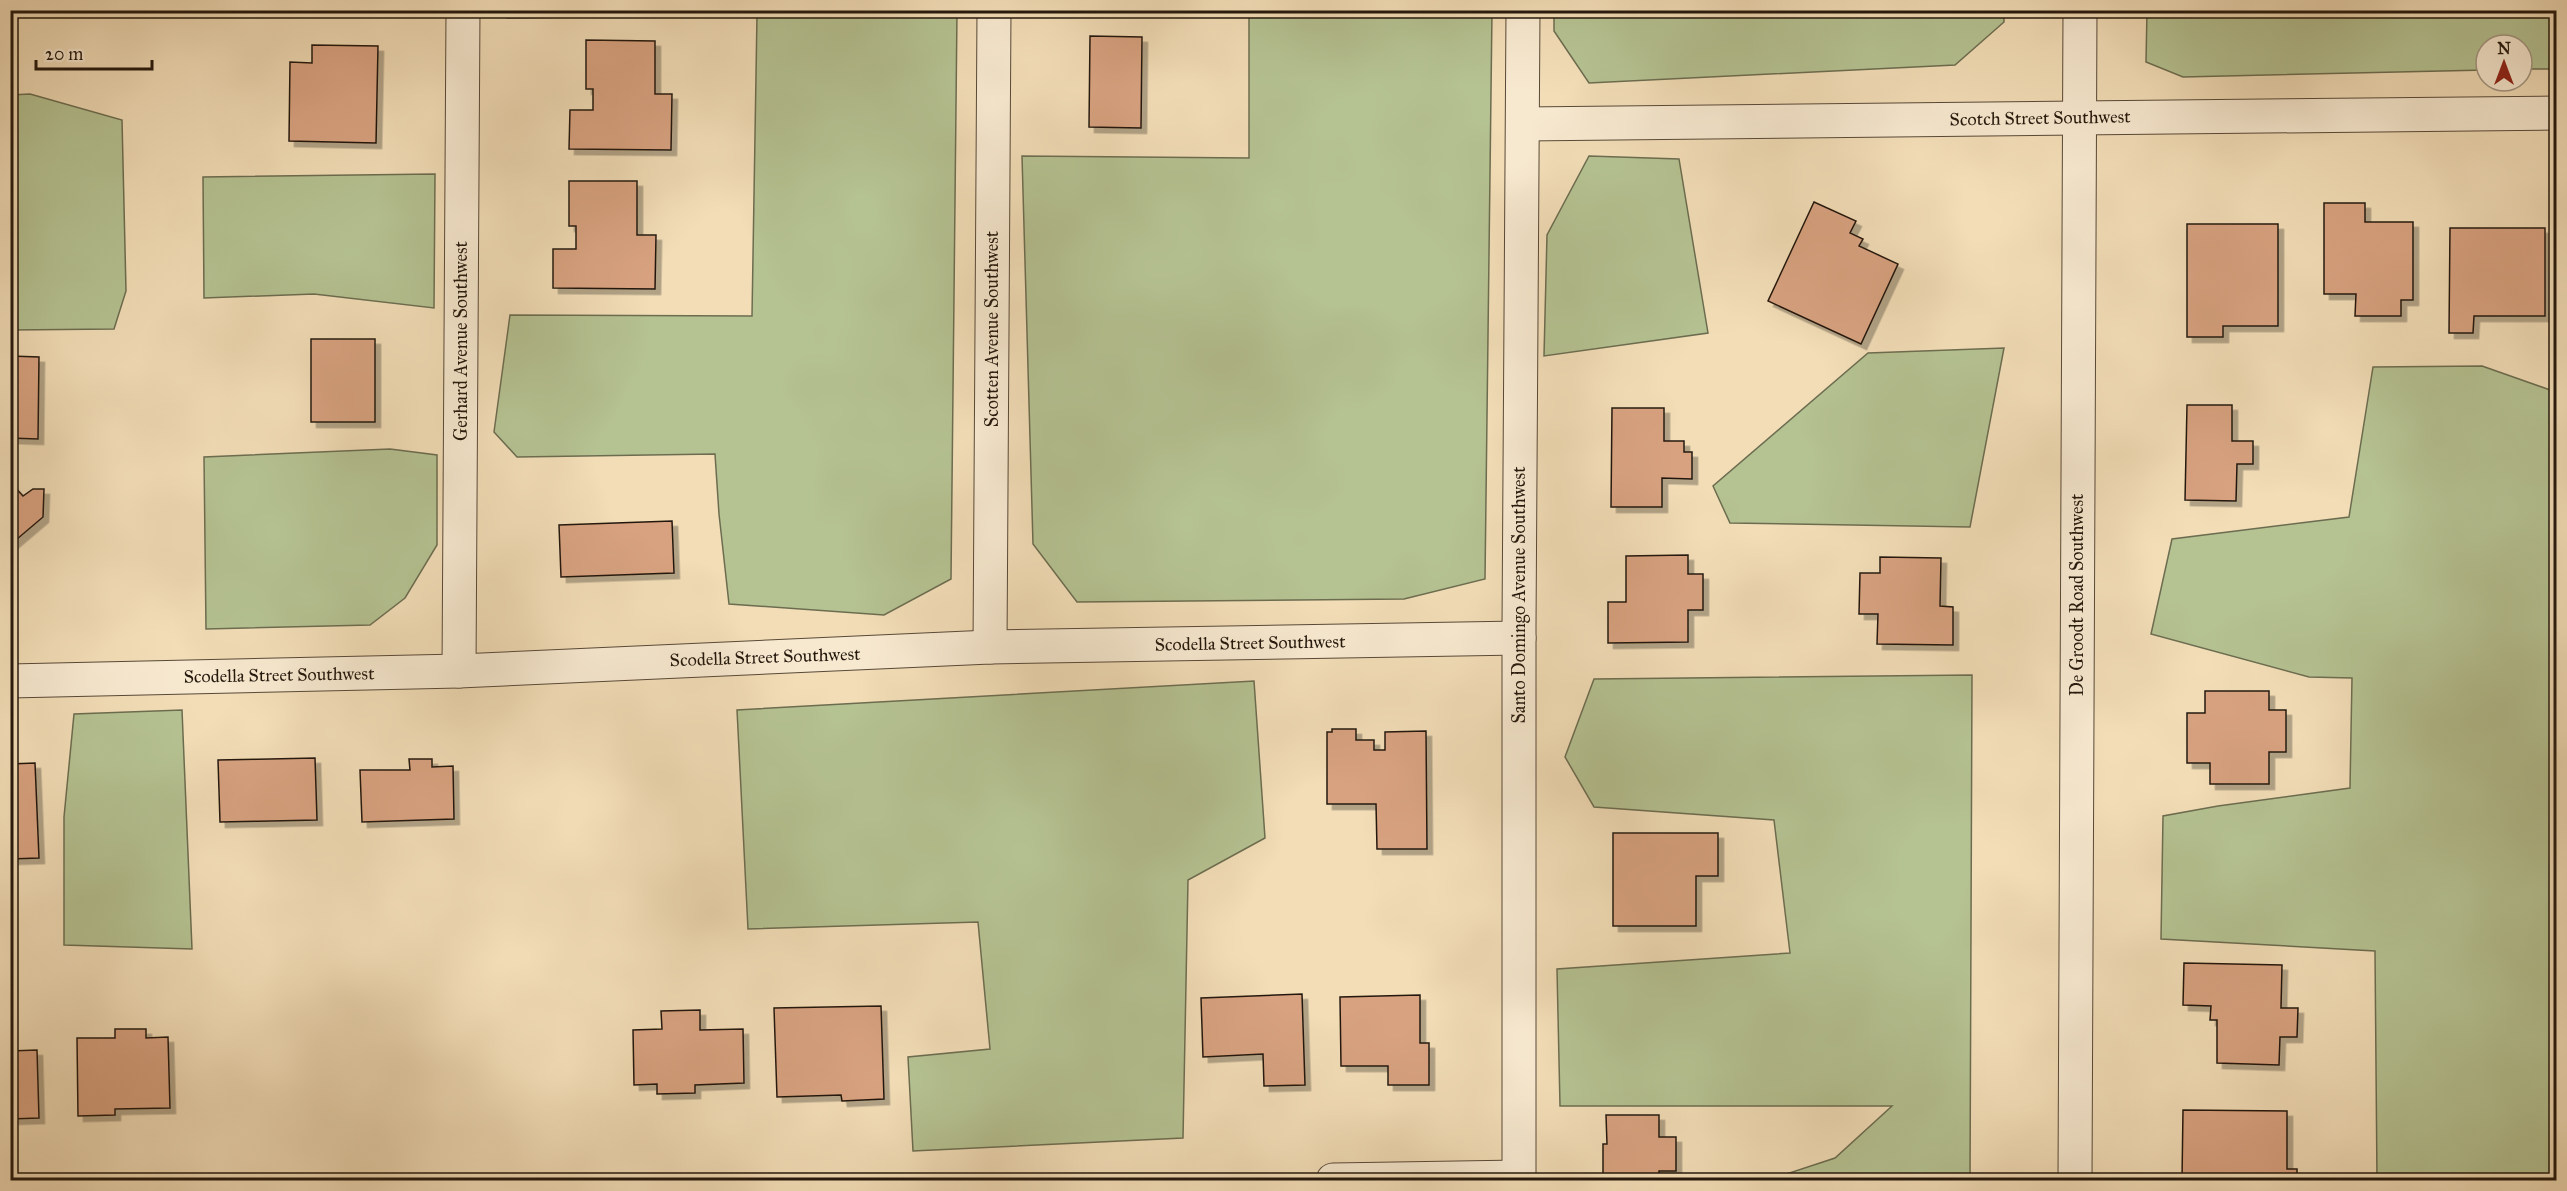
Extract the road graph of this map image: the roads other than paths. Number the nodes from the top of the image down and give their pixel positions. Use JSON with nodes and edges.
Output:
{"nodes":[{"id":1,"x":463,"y":10,"type":"edge"},
{"id":2,"x":994,"y":10,"type":"edge"},
{"id":3,"x":1523,"y":10,"type":"edge"},
{"id":4,"x":2080,"y":10,"type":"edge"},
{"id":5,"x":2556,"y":113,"type":"edge"},
{"id":6,"x":2080,"y":117,"type":"junction"},
{"id":7,"x":1523,"y":124,"type":"junction"},
{"id":8,"x":1519,"y":638,"type":"junction"},
{"id":9,"x":990,"y":647,"type":"junction"},
{"id":10,"x":459,"y":671,"type":"junction"},
{"id":11,"x":10,"y":681,"type":"edge"},
{"id":12,"x":1519,"y":1179,"type":"edge"},
{"id":13,"x":1333,"y":1180,"type":"edge"},
{"id":14,"x":2074,"y":1180,"type":"edge"}],
"edges":[{"from":1,"to":10,"type":"street","name":"Gerhard Avenue Southwest"},
{"from":2,"to":9,"type":"street","name":"Scotten Avenue Southwest"},
{"from":3,"to":7,"type":"street","name":"Santo Domingo Avenue Southwest"},
{"from":4,"to":6,"type":"street","name":"De Groodt Road Southwest"},
{"from":5,"to":6,"type":"street","name":"Scotch Street Southwest"},
{"from":6,"to":7,"type":"street","name":"Scotch Street Southwest"},
{"from":6,"to":14,"type":"street","name":"De Groodt Road Southwest"},
{"from":7,"to":8,"type":"street","name":"Santo Domingo Avenue Southwest"},
{"from":8,"to":9,"type":"street","name":"Scodella Street Southwest"},
{"from":8,"to":12,"type":"street","name":"Santo Domingo Avenue Southwest"},
{"from":9,"to":10,"type":"street","name":"Scodella Street Southwest"},
{"from":10,"to":11,"type":"street","name":"Scodella Street Southwest"},
{"from":12,"to":13,"type":"street"}]}
